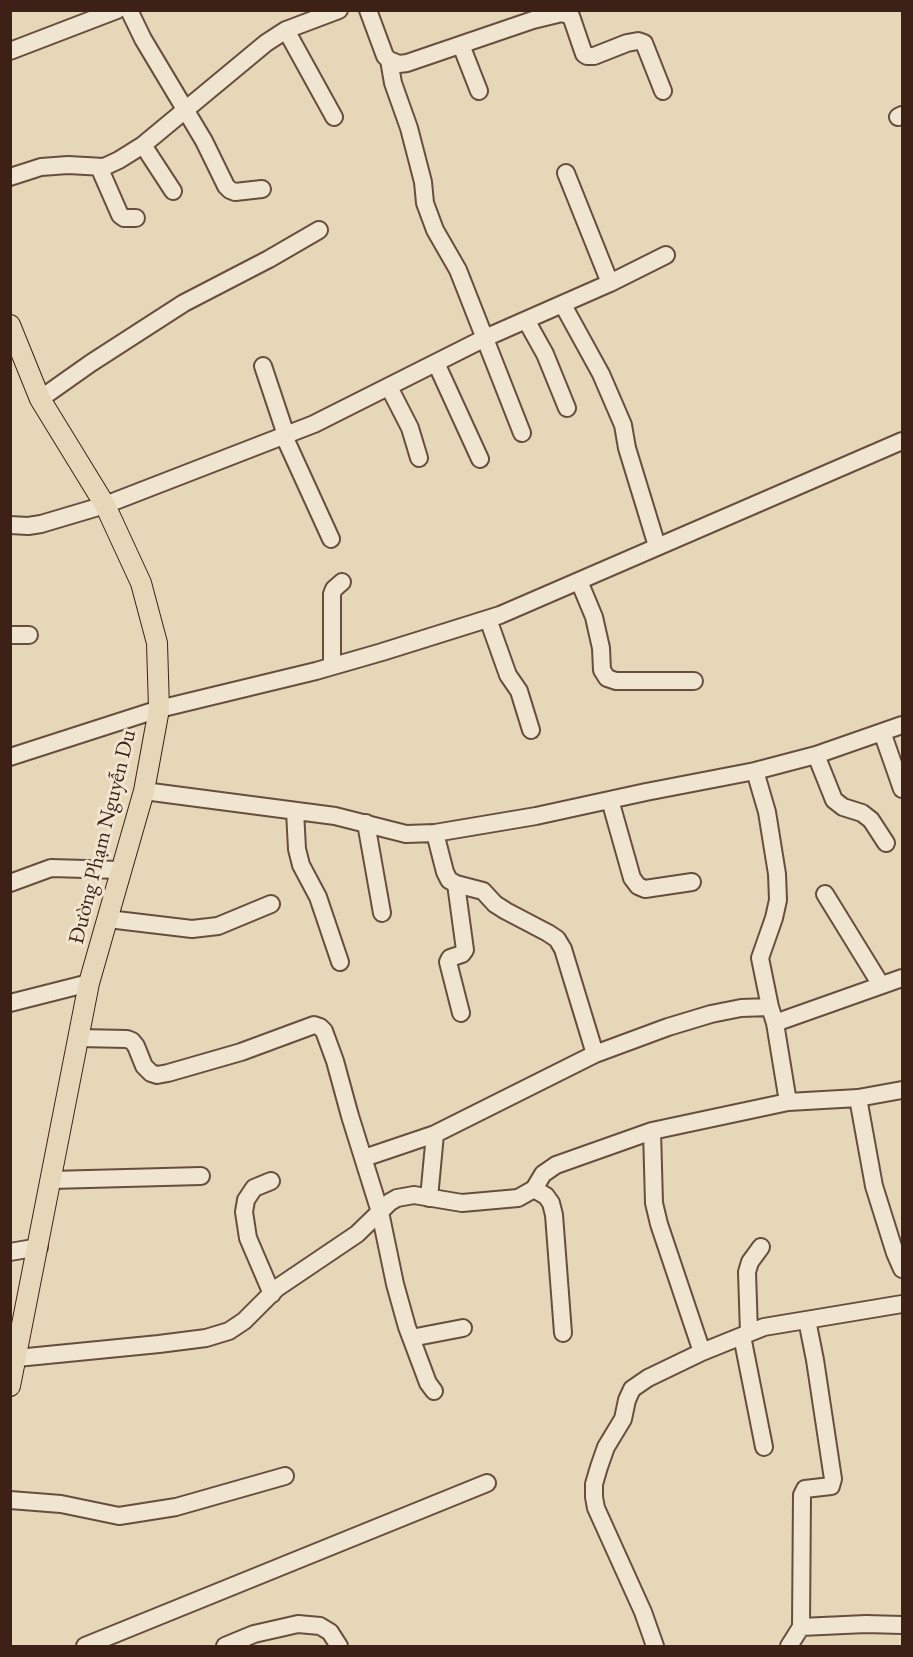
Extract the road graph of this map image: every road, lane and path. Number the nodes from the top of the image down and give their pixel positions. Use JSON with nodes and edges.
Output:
{"nodes":[{"id":1,"x":117,"y":10,"type":"edge"},
{"id":2,"x":129,"y":10,"type":"edge"},
{"id":3,"x":339,"y":10,"type":"edge"},
{"id":4,"x":368,"y":10,"type":"edge"},
{"id":5,"x":286,"y":30,"type":"junction"},
{"id":6,"x":461,"y":45,"type":"junction"},
{"id":7,"x":10,"y":51,"type":"edge"},
{"id":8,"x":388,"y":60,"type":"junction"},
{"id":9,"x":479,"y":91,"type":"dead end"},
{"id":10,"x":663,"y":91,"type":"dead end"},
{"id":11,"x":184,"y":110,"type":"junction"},
{"id":12,"x":334,"y":117,"type":"dead end"},
{"id":13,"x":143,"y":145,"type":"junction"},
{"id":14,"x":99,"y":167,"type":"junction"},
{"id":15,"x":566,"y":173,"type":"dead end"},
{"id":16,"x":10,"y":177,"type":"edge"},
{"id":17,"x":262,"y":189,"type":"dead end"},
{"id":18,"x":173,"y":191,"type":"dead end"},
{"id":19,"x":136,"y":218,"type":"dead end"},
{"id":20,"x":319,"y":230,"type":"dead end"},
{"id":21,"x":666,"y":255,"type":"dead end"},
{"id":22,"x":610,"y":283,"type":"junction"},
{"id":23,"x":563,"y":305,"type":"junction"},
{"id":24,"x":526,"y":320,"type":"junction"},
{"id":25,"x":10,"y":325,"type":"edge"},
{"id":26,"x":485,"y":338,"type":"junction"},
{"id":27,"x":436,"y":363,"type":"junction"},
{"id":28,"x":263,"y":366,"type":"dead end"},
{"id":29,"x":389,"y":387,"type":"junction"},
{"id":30,"x":40,"y":399,"type":"junction"},
{"id":31,"x":567,"y":408,"type":"dead end"},
{"id":32,"x":522,"y":433,"type":"dead end"},
{"id":33,"x":285,"y":435,"type":"junction"},
{"id":34,"x":903,"y":441,"type":"edge"},
{"id":35,"x":420,"y":458,"type":"dead end"},
{"id":36,"x":480,"y":459,"type":"dead end"},
{"id":37,"x":105,"y":505,"type":"junction"},
{"id":38,"x":10,"y":525,"type":"edge"},
{"id":39,"x":331,"y":539,"type":"dead end"},
{"id":40,"x":657,"y":546,"type":"junction"},
{"id":41,"x":579,"y":581,"type":"junction"},
{"id":42,"x":342,"y":582,"type":"dead end"},
{"id":43,"x":488,"y":619,"type":"junction"},
{"id":44,"x":10,"y":635,"type":"edge"},
{"id":45,"x":29,"y":635,"type":"dead end"},
{"id":46,"x":332,"y":666,"type":"junction"},
{"id":47,"x":694,"y":681,"type":"dead end"},
{"id":48,"x":159,"y":709,"type":"junction"},
{"id":49,"x":903,"y":725,"type":"edge"},
{"id":50,"x":531,"y":730,"type":"dead end"},
{"id":51,"x":882,"y":732,"type":"junction"},
{"id":52,"x":816,"y":754,"type":"junction"},
{"id":53,"x":10,"y":757,"type":"edge"},
{"id":54,"x":755,"y":771,"type":"junction"},
{"id":55,"x":903,"y":789,"type":"edge"},
{"id":56,"x":144,"y":791,"type":"junction"},
{"id":57,"x":610,"y":800,"type":"junction"},
{"id":58,"x":295,"y":811,"type":"junction"},
{"id":59,"x":366,"y":823,"type":"junction"},
{"id":60,"x":435,"y":834,"type":"junction"},
{"id":61,"x":886,"y":843,"type":"dead end"},
{"id":62,"x":120,"y":870,"type":"junction"},
{"id":63,"x":692,"y":882,"type":"dead end"},
{"id":64,"x":10,"y":883,"type":"edge"},
{"id":65,"x":456,"y":884,"type":"junction"},
{"id":66,"x":825,"y":894,"type":"dead end"},
{"id":67,"x":271,"y":904,"type":"dead end"},
{"id":68,"x":382,"y":913,"type":"dead end"},
{"id":69,"x":108,"y":919,"type":"junction"},
{"id":70,"x":340,"y":962,"type":"dead end"},
{"id":71,"x":903,"y":978,"type":"edge"},
{"id":72,"x":89,"y":983,"type":"junction"},
{"id":73,"x":881,"y":985,"type":"junction"},
{"id":74,"x":10,"y":1003,"type":"edge"},
{"id":75,"x":461,"y":1012,"type":"dead end"},
{"id":76,"x":772,"y":1015,"type":"junction"},
{"id":77,"x":79,"y":1038,"type":"junction"},
{"id":78,"x":595,"y":1054,"type":"junction"},
{"id":79,"x":903,"y":1090,"type":"edge"},
{"id":80,"x":858,"y":1098,"type":"junction"},
{"id":81,"x":788,"y":1102,"type":"junction"},
{"id":82,"x":652,"y":1131,"type":"junction"},
{"id":83,"x":435,"y":1134,"type":"junction"},
{"id":84,"x":364,"y":1158,"type":"junction"},
{"id":85,"x":201,"y":1176,"type":"dead end"},
{"id":86,"x":51,"y":1180,"type":"junction"},
{"id":87,"x":271,"y":1181,"type":"dead end"},
{"id":88,"x":534,"y":1190,"type":"junction"},
{"id":89,"x":429,"y":1198,"type":"junction"},
{"id":90,"x":380,"y":1212,"type":"junction"},
{"id":91,"x":39,"y":1247,"type":"junction"},
{"id":92,"x":761,"y":1247,"type":"dead end"},
{"id":93,"x":10,"y":1251,"type":"edge"},
{"id":94,"x":903,"y":1269,"type":"edge"},
{"id":95,"x":272,"y":1294,"type":"junction"},
{"id":96,"x":903,"y":1304,"type":"edge"},
{"id":97,"x":807,"y":1320,"type":"junction"},
{"id":98,"x":463,"y":1328,"type":"dead end"},
{"id":99,"x":563,"y":1333,"type":"dead end"},
{"id":100,"x":745,"y":1335,"type":"junction"},
{"id":101,"x":411,"y":1338,"type":"junction"},
{"id":102,"x":702,"y":1352,"type":"junction"},
{"id":103,"x":17,"y":1358,"type":"junction"},
{"id":104,"x":10,"y":1386,"type":"edge"},
{"id":105,"x":434,"y":1391,"type":"dead end"},
{"id":106,"x":764,"y":1447,"type":"dead end"},
{"id":107,"x":285,"y":1476,"type":"dead end"},
{"id":108,"x":487,"y":1483,"type":"dead end"},
{"id":109,"x":10,"y":1500,"type":"edge"},
{"id":110,"x":903,"y":1625,"type":"edge"},
{"id":111,"x":122,"y":1639,"type":"edge"},
{"id":112,"x":794,"y":1640,"type":"edge"},
{"id":113,"x":234,"y":1645,"type":"edge"},
{"id":114,"x":84,"y":1647,"type":"edge"},
{"id":115,"x":339,"y":1647,"type":"edge"},
{"id":116,"x":655,"y":1647,"type":"edge"}],
"edges":[{"from":1,"to":7,"type":"street"},
{"from":2,"to":11,"type":"street"},
{"from":3,"to":5,"type":"street"},
{"from":4,"to":8,"type":"street"},
{"from":5,"to":11,"type":"street"},
{"from":5,"to":12,"type":"street"},
{"from":6,"to":8,"type":"street"},
{"from":6,"to":9,"type":"street"},
{"from":6,"to":10,"type":"street"},
{"from":8,"to":26,"type":"street"},
{"from":11,"to":13,"type":"street"},
{"from":11,"to":17,"type":"street"},
{"from":13,"to":14,"type":"street"},
{"from":13,"to":18,"type":"street"},
{"from":14,"to":16,"type":"street"},
{"from":14,"to":19,"type":"street"},
{"from":15,"to":22,"type":"street"},
{"from":20,"to":30,"type":"street"},
{"from":21,"to":22,"type":"street"},
{"from":22,"to":23,"type":"street"},
{"from":23,"to":24,"type":"street"},
{"from":23,"to":40,"type":"street"},
{"from":24,"to":26,"type":"street"},
{"from":24,"to":31,"type":"street"},
{"from":25,"to":30,"type":"main road","name":"Đường Phạm Nguyễn Du"},
{"from":26,"to":27,"type":"street"},
{"from":26,"to":32,"type":"street"},
{"from":27,"to":29,"type":"street"},
{"from":27,"to":36,"type":"street"},
{"from":28,"to":33,"type":"street"},
{"from":29,"to":33,"type":"street"},
{"from":29,"to":35,"type":"street"},
{"from":30,"to":37,"type":"main road","name":"Đường Phạm Nguyễn Du"},
{"from":33,"to":37,"type":"street"},
{"from":33,"to":39,"type":"street"},
{"from":34,"to":40,"type":"street"},
{"from":37,"to":38,"type":"street"},
{"from":37,"to":48,"type":"main road","name":"Đường Phạm Nguyễn Du"},
{"from":40,"to":41,"type":"street"},
{"from":41,"to":43,"type":"street"},
{"from":41,"to":47,"type":"street"},
{"from":42,"to":46,"type":"street"},
{"from":43,"to":46,"type":"street"},
{"from":43,"to":50,"type":"street"},
{"from":44,"to":45,"type":"street"},
{"from":46,"to":48,"type":"street"},
{"from":48,"to":53,"type":"street"},
{"from":48,"to":56,"type":"main road","name":"Đường Phạm Nguyễn Du"},
{"from":49,"to":51,"type":"street"},
{"from":51,"to":52,"type":"street"},
{"from":51,"to":55,"type":"street"},
{"from":52,"to":54,"type":"street"},
{"from":52,"to":61,"type":"street"},
{"from":54,"to":57,"type":"street"},
{"from":54,"to":76,"type":"street"},
{"from":56,"to":58,"type":"street"},
{"from":56,"to":62,"type":"main road","name":"Đường Phạm Nguyễn Du"},
{"from":57,"to":60,"type":"street"},
{"from":57,"to":63,"type":"street"},
{"from":58,"to":59,"type":"street"},
{"from":58,"to":70,"type":"street"},
{"from":59,"to":60,"type":"street"},
{"from":59,"to":68,"type":"street"},
{"from":60,"to":65,"type":"street"},
{"from":62,"to":64,"type":"street"},
{"from":62,"to":69,"type":"main road","name":"Đường Phạm Nguyễn Du"},
{"from":65,"to":75,"type":"street"},
{"from":65,"to":78,"type":"street"},
{"from":66,"to":73,"type":"street"},
{"from":67,"to":69,"type":"street"},
{"from":69,"to":72,"type":"main road","name":"Đường Phạm Nguyễn Du"},
{"from":71,"to":73,"type":"street"},
{"from":72,"to":74,"type":"street"},
{"from":72,"to":77,"type":"main road","name":"Đường Phạm Nguyễn Du"},
{"from":73,"to":76,"type":"street"},
{"from":76,"to":78,"type":"street"},
{"from":76,"to":81,"type":"street"},
{"from":77,"to":84,"type":"street"},
{"from":77,"to":86,"type":"main road","name":"Đường Phạm Nguyễn Du"},
{"from":78,"to":83,"type":"street"},
{"from":79,"to":80,"type":"street"},
{"from":80,"to":81,"type":"street"},
{"from":80,"to":94,"type":"street"},
{"from":81,"to":82,"type":"street"},
{"from":82,"to":88,"type":"street"},
{"from":82,"to":102,"type":"street"},
{"from":83,"to":84,"type":"street"},
{"from":83,"to":89,"type":"street"},
{"from":84,"to":90,"type":"street"},
{"from":85,"to":86,"type":"street"},
{"from":86,"to":91,"type":"main road","name":"Đường Phạm Nguyễn Du"},
{"from":87,"to":95,"type":"street"},
{"from":88,"to":89,"type":"street"},
{"from":88,"to":99,"type":"street"},
{"from":89,"to":90,"type":"street"},
{"from":90,"to":95,"type":"street"},
{"from":90,"to":101,"type":"street"},
{"from":91,"to":93,"type":"street"},
{"from":91,"to":103,"type":"main road","name":"Đường Phạm Nguyễn Du"},
{"from":92,"to":100,"type":"street"},
{"from":95,"to":103,"type":"street"},
{"from":96,"to":97,"type":"street"},
{"from":97,"to":100,"type":"street"},
{"from":97,"to":112,"type":"street"},
{"from":98,"to":101,"type":"street"},
{"from":100,"to":102,"type":"street"},
{"from":100,"to":106,"type":"street"},
{"from":101,"to":105,"type":"street"},
{"from":102,"to":116,"type":"street"},
{"from":103,"to":104,"type":"main road","name":"Đường Phạm Nguyễn Du"},
{"from":107,"to":109,"type":"street"},
{"from":108,"to":111,"type":"street"},
{"from":110,"to":112,"type":"street"},
{"from":111,"to":114,"type":"street"},
{"from":113,"to":115,"type":"street"}]}
